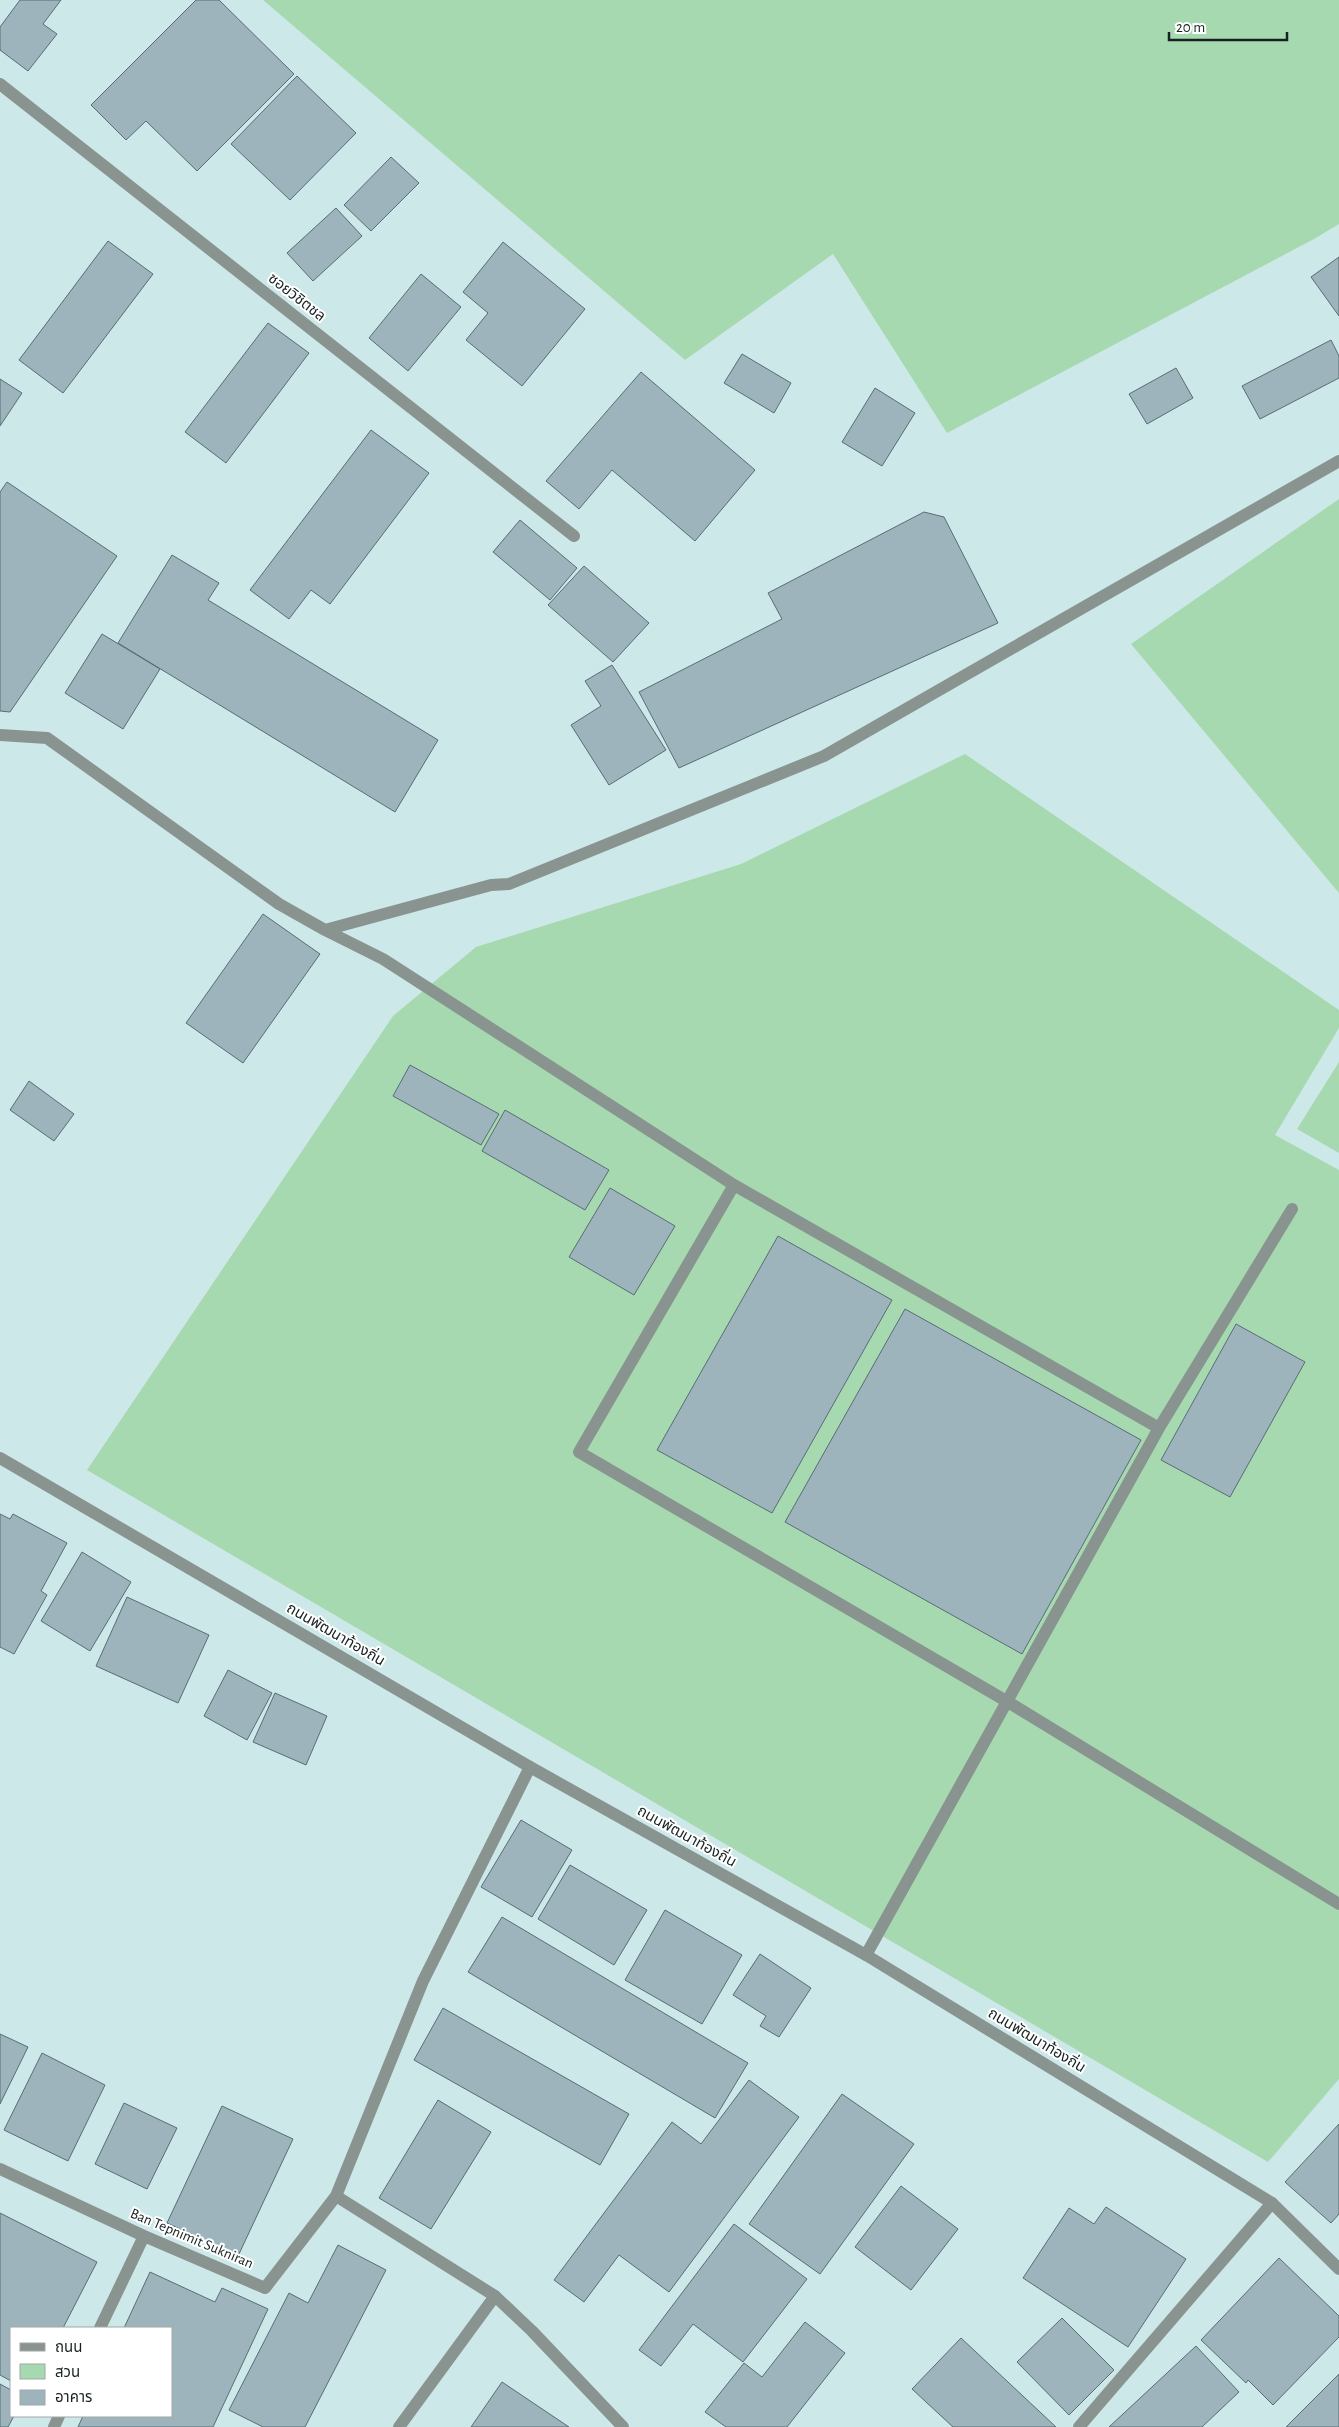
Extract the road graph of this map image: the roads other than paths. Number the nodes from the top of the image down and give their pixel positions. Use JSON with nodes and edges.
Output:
{"nodes":[{"id":1,"x":0,"y":84,"type":"edge"},
{"id":2,"x":1339,"y":461,"type":"edge"},
{"id":3,"x":574,"y":536,"type":"dead end"},
{"id":4,"x":0,"y":735,"type":"edge"},
{"id":5,"x":325,"y":930,"type":"junction"},
{"id":6,"x":734,"y":1184,"type":"junction"},
{"id":7,"x":1292,"y":1209,"type":"dead end"},
{"id":8,"x":1159,"y":1428,"type":"junction"},
{"id":9,"x":0,"y":1458,"type":"edge"},
{"id":10,"x":1008,"y":1702,"type":"junction"},
{"id":11,"x":530,"y":1767,"type":"junction"},
{"id":12,"x":1339,"y":1904,"type":"edge"},
{"id":13,"x":866,"y":1955,"type":"junction"},
{"id":14,"x":0,"y":2169,"type":"edge"},
{"id":15,"x":336,"y":2196,"type":"junction"},
{"id":16,"x":1272,"y":2203,"type":"junction"},
{"id":17,"x":144,"y":2236,"type":"junction"},
{"id":18,"x":1339,"y":2269,"type":"edge"},
{"id":19,"x":495,"y":2296,"type":"junction"},
{"id":20,"x":100,"y":2327,"type":"edge"},
{"id":21,"x":399,"y":2427,"type":"edge"},
{"id":22,"x":623,"y":2427,"type":"edge"},
{"id":23,"x":1078,"y":2427,"type":"edge"}],
"edges":[{"from":1,"to":3,"type":"street","name":"ซอยวิชิตชล"},
{"from":2,"to":5,"type":"street"},
{"from":4,"to":5,"type":"street"},
{"from":5,"to":6,"type":"street"},
{"from":6,"to":8,"type":"street"},
{"from":6,"to":10,"type":"street"},
{"from":7,"to":8,"type":"street"},
{"from":8,"to":10,"type":"street"},
{"from":9,"to":11,"type":"street","name":"ถนนพัฒนาท้องถิ่น"},
{"from":10,"to":12,"type":"street"},
{"from":10,"to":13,"type":"street"},
{"from":11,"to":13,"type":"street","name":"ถนนพัฒนาท้องถิ่น"},
{"from":11,"to":15,"type":"street"},
{"from":13,"to":16,"type":"street","name":"ถนนพัฒนาท้องถิ่น"},
{"from":14,"to":17,"type":"street","name":"Ban Tepnimit Sukniran"},
{"from":15,"to":17,"type":"street","name":"Ban Tepnimit Sukniran"},
{"from":15,"to":19,"type":"street"},
{"from":16,"to":18,"type":"street","name":"ถนนพัฒนาท้องถิ่น"},
{"from":16,"to":23,"type":"street"},
{"from":17,"to":20,"type":"street"},
{"from":19,"to":21,"type":"street"},
{"from":19,"to":22,"type":"street"}]}
